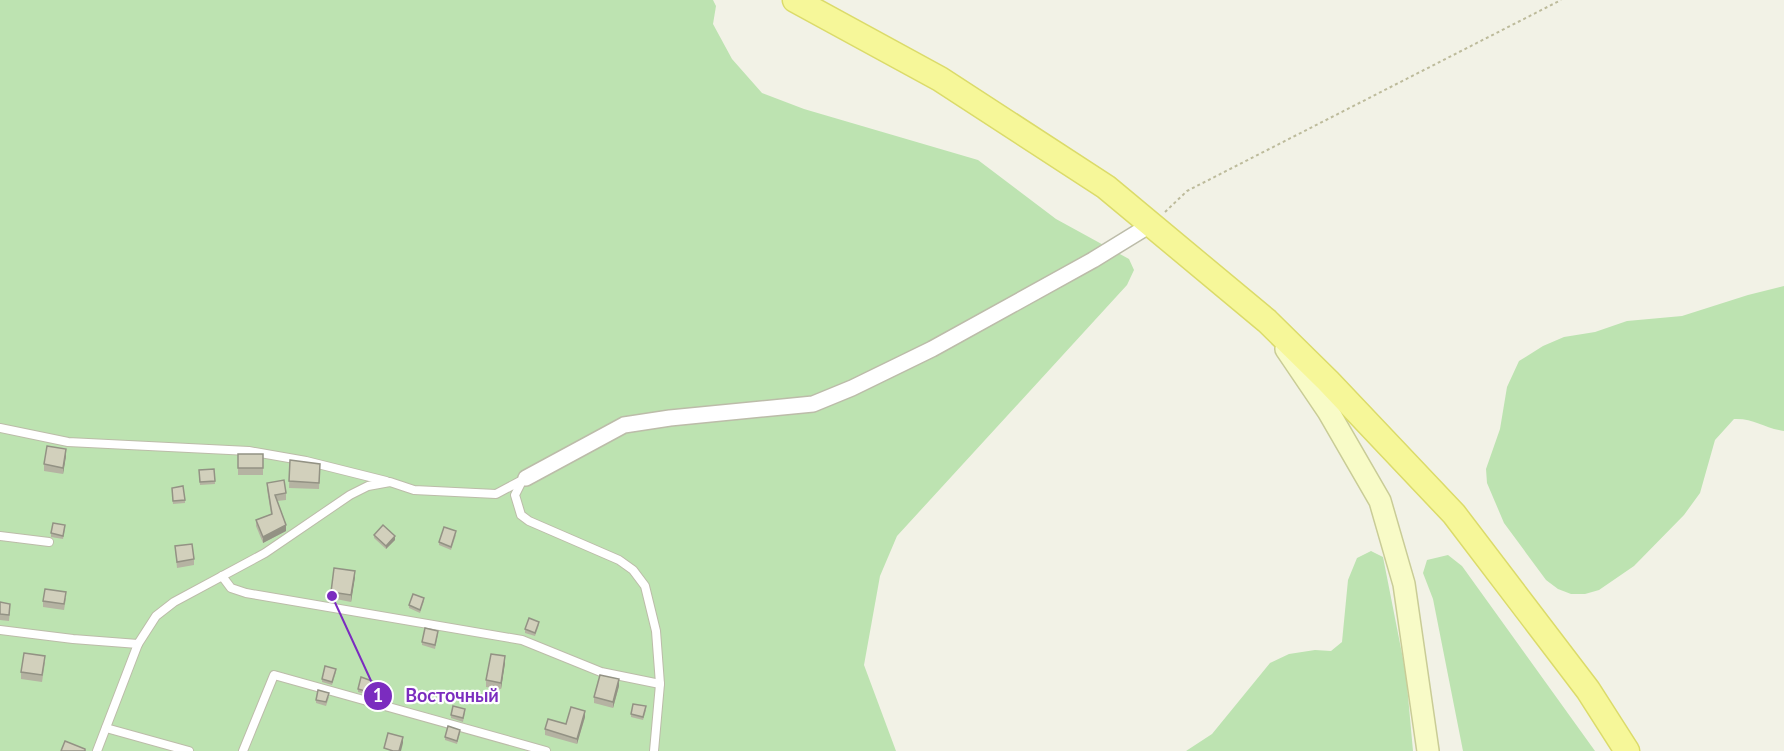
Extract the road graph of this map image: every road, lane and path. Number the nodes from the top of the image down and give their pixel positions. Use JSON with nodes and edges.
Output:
{"nodes":[{"id":1,"x":795,"y":0,"type":"edge"},
{"id":2,"x":1561,"y":0,"type":"edge"},
{"id":3,"x":1150,"y":225,"type":"junction"},
{"id":4,"x":1267,"y":321,"type":"junction"},
{"id":5,"x":0,"y":428,"type":"edge"},
{"id":6,"x":526,"y":478,"type":"junction"},
{"id":7,"x":390,"y":482,"type":"junction"},
{"id":8,"x":0,"y":536,"type":"edge"},
{"id":9,"x":49,"y":542,"type":"dead end"},
{"id":10,"x":222,"y":576,"type":"junction"},
{"id":11,"x":0,"y":630,"type":"edge"},
{"id":12,"x":138,"y":644,"type":"junction"},
{"id":13,"x":660,"y":684,"type":"junction"},
{"id":14,"x":106,"y":728,"type":"junction"},
{"id":15,"x":97,"y":751,"type":"edge"},
{"id":16,"x":189,"y":751,"type":"edge"},
{"id":17,"x":243,"y":751,"type":"edge"},
{"id":18,"x":546,"y":751,"type":"edge"},
{"id":19,"x":654,"y":751,"type":"edge"},
{"id":20,"x":1428,"y":751,"type":"edge"},
{"id":21,"x":1627,"y":751,"type":"edge"}],
"edges":[{"from":1,"to":3,"type":"main road"},
{"from":2,"to":3,"type":"path"},
{"from":3,"to":4,"type":"main road"},
{"from":3,"to":6,"type":"street"},
{"from":4,"to":20,"type":"street"},
{"from":4,"to":21,"type":"main road"},
{"from":5,"to":7,"type":"lane"},
{"from":6,"to":7,"type":"lane"},
{"from":6,"to":13,"type":"lane"},
{"from":7,"to":10,"type":"lane"},
{"from":8,"to":9,"type":"lane"},
{"from":10,"to":12,"type":"lane"},
{"from":10,"to":13,"type":"lane"},
{"from":11,"to":12,"type":"lane"},
{"from":12,"to":14,"type":"lane"},
{"from":13,"to":19,"type":"lane"},
{"from":14,"to":15,"type":"lane"},
{"from":14,"to":16,"type":"lane"},
{"from":17,"to":18,"type":"lane"}]}
